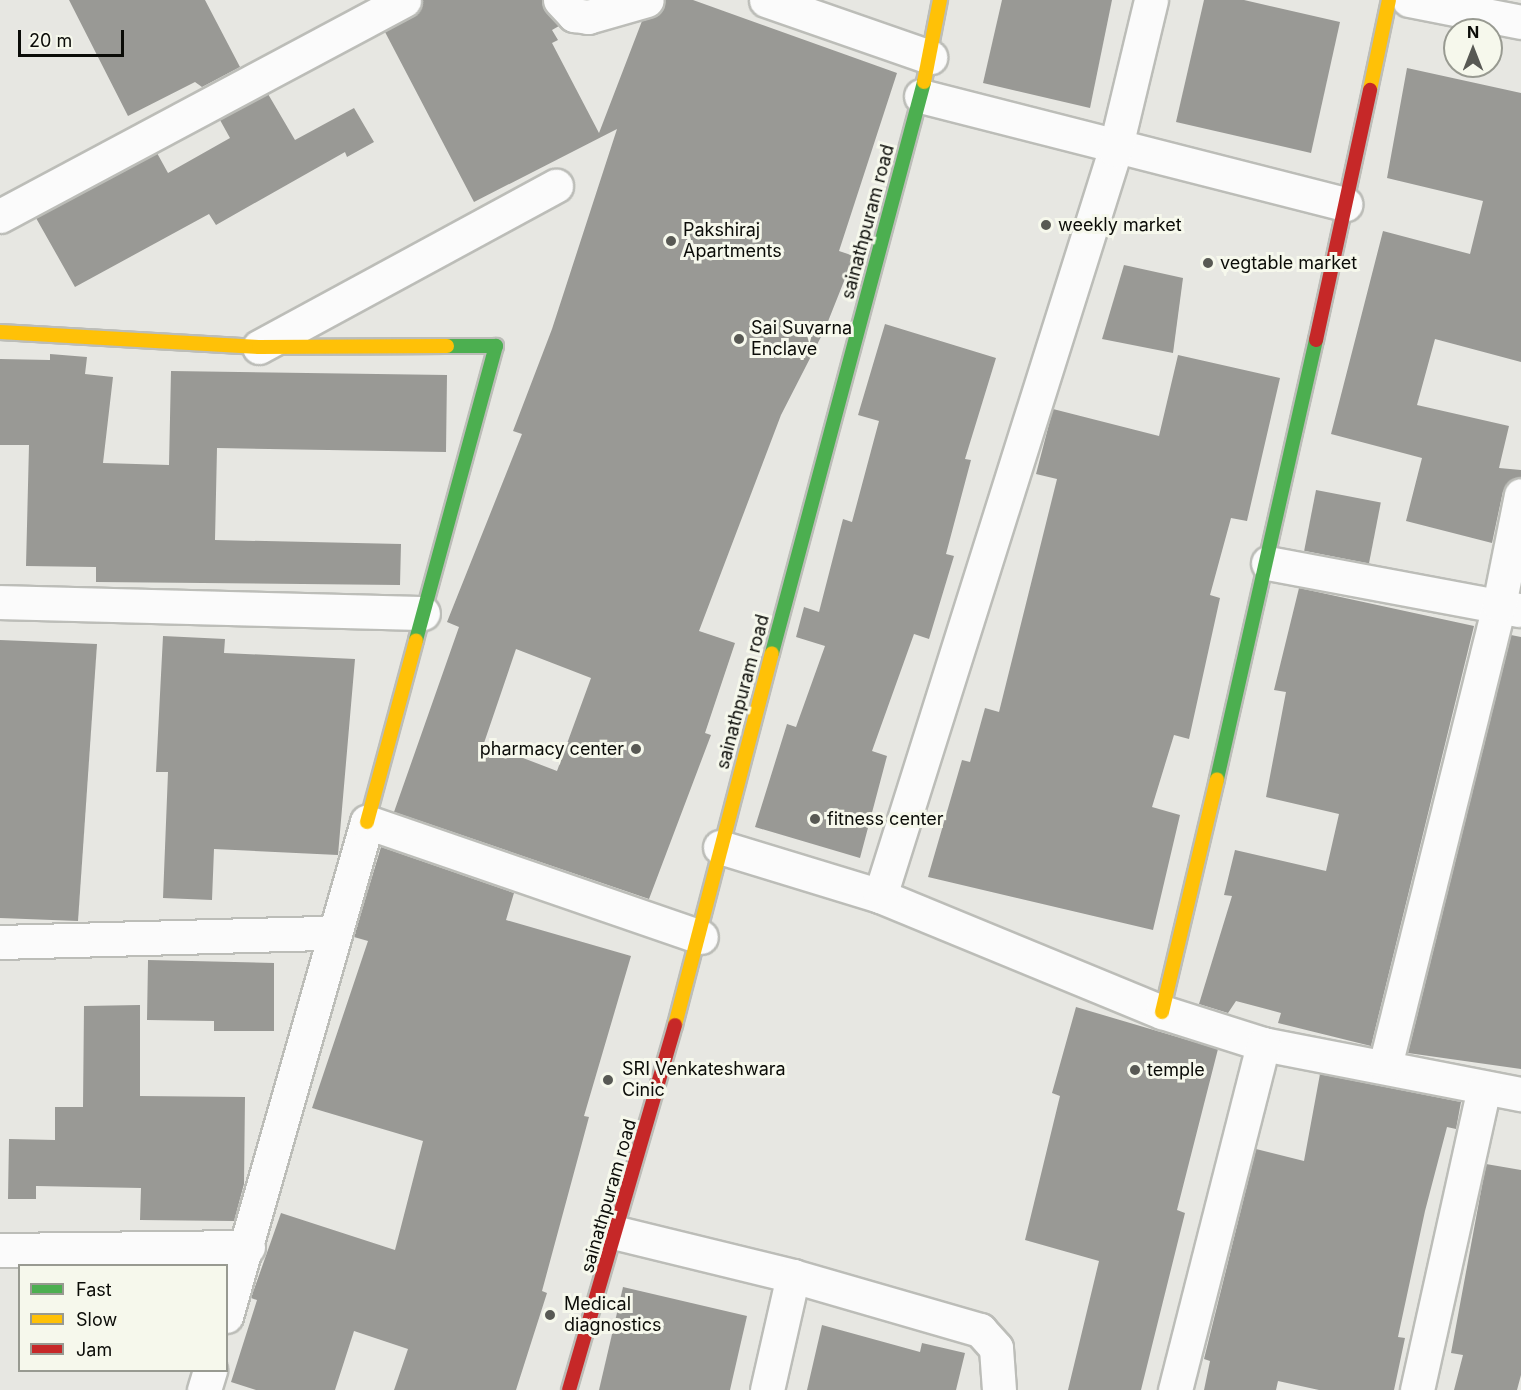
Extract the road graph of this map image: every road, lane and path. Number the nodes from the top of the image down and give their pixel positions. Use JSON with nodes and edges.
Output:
{"nodes":[{"id":1,"x":404,"y":0,"type":"edge"},
{"id":2,"x":560,"y":0,"type":"edge"},
{"id":3,"x":647,"y":0,"type":"edge"},
{"id":4,"x":766,"y":0,"type":"edge"},
{"id":5,"x":940,"y":0,"type":"edge"},
{"id":6,"x":1151,"y":0,"type":"edge"},
{"id":7,"x":1389,"y":0,"type":"edge"},
{"id":8,"x":1409,"y":0,"type":"edge"},
{"id":9,"x":1521,"y":22,"type":"edge"},
{"id":10,"x":930,"y":57,"type":"junction"},
{"id":11,"x":921,"y":96,"type":"junction"},
{"id":12,"x":1115,"y":150,"type":"junction"},
{"id":13,"x":556,"y":186,"type":"dead end"},
{"id":14,"x":1345,"y":204,"type":"junction"},
{"id":15,"x":0,"y":216,"type":"edge"},
{"id":16,"x":0,"y":332,"type":"edge"},
{"id":17,"x":259,"y":347,"type":"junction"},
{"id":18,"x":1521,"y":495,"type":"edge"},
{"id":19,"x":1268,"y":563,"type":"junction"},
{"id":20,"x":0,"y":602,"type":"edge"},
{"id":21,"x":1510,"y":608,"type":"edge"},
{"id":22,"x":423,"y":613,"type":"junction"},
{"id":23,"x":367,"y":822,"type":"junction"},
{"id":24,"x":720,"y":847,"type":"junction"},
{"id":25,"x":880,"y":896,"type":"junction"},
{"id":26,"x":332,"y":933,"type":"junction"},
{"id":27,"x":701,"y":937,"type":"junction"},
{"id":28,"x":0,"y":942,"type":"edge"},
{"id":29,"x":1162,"y":1012,"type":"junction"},
{"id":30,"x":1263,"y":1044,"type":"junction"},
{"id":31,"x":1385,"y":1066,"type":"junction"},
{"id":32,"x":1484,"y":1088,"type":"junction"},
{"id":33,"x":1521,"y":1095,"type":"edge"},
{"id":34,"x":617,"y":1233,"type":"junction"},
{"id":35,"x":248,"y":1246,"type":"junction"},
{"id":36,"x":0,"y":1250,"type":"edge"},
{"id":37,"x":793,"y":1276,"type":"junction"},
{"id":38,"x":228,"y":1310,"type":"edge"},
{"id":39,"x":210,"y":1372,"type":"edge"},
{"id":40,"x":204,"y":1390,"type":"edge"},
{"id":41,"x":569,"y":1390,"type":"edge"},
{"id":42,"x":767,"y":1390,"type":"edge"},
{"id":43,"x":999,"y":1390,"type":"edge"},
{"id":44,"x":1175,"y":1390,"type":"edge"},
{"id":45,"x":1417,"y":1390,"type":"edge"}],
"edges":[{"from":1,"to":15,"type":"street"},
{"from":2,"to":3,"type":"street"},
{"from":4,"to":10,"type":"street"},
{"from":5,"to":10,"type":"street","name":"sainathpuram road"},
{"from":6,"to":12,"type":"street"},
{"from":7,"to":14,"type":"street"},
{"from":8,"to":9,"type":"street"},
{"from":10,"to":11,"type":"street","name":"sainathpuram road"},
{"from":11,"to":12,"type":"street"},
{"from":11,"to":24,"type":"street","name":"sainathpuram road"},
{"from":12,"to":14,"type":"street"},
{"from":12,"to":25,"type":"street"},
{"from":13,"to":17,"type":"street"},
{"from":14,"to":19,"type":"street"},
{"from":16,"to":17,"type":"street"},
{"from":17,"to":22,"type":"street"},
{"from":18,"to":21,"type":"street"},
{"from":19,"to":21,"type":"street"},
{"from":19,"to":29,"type":"street"},
{"from":20,"to":22,"type":"street"},
{"from":21,"to":31,"type":"street"},
{"from":22,"to":23,"type":"street"},
{"from":23,"to":26,"type":"street"},
{"from":23,"to":27,"type":"street"},
{"from":24,"to":25,"type":"street"},
{"from":24,"to":27,"type":"street","name":"sainathpuram road"},
{"from":25,"to":29,"type":"street"},
{"from":26,"to":28,"type":"street"},
{"from":26,"to":35,"type":"street"},
{"from":27,"to":34,"type":"street","name":"sainathpuram road"},
{"from":29,"to":30,"type":"street"},
{"from":30,"to":31,"type":"street"},
{"from":30,"to":44,"type":"street"},
{"from":31,"to":32,"type":"street"},
{"from":32,"to":33,"type":"street"},
{"from":32,"to":45,"type":"street"},
{"from":34,"to":37,"type":"street"},
{"from":34,"to":41,"type":"street","name":"sainathpuram road"},
{"from":35,"to":36,"type":"street"},
{"from":35,"to":38,"type":"street"},
{"from":37,"to":42,"type":"street"},
{"from":37,"to":43,"type":"street"},
{"from":39,"to":40,"type":"street"}]}
